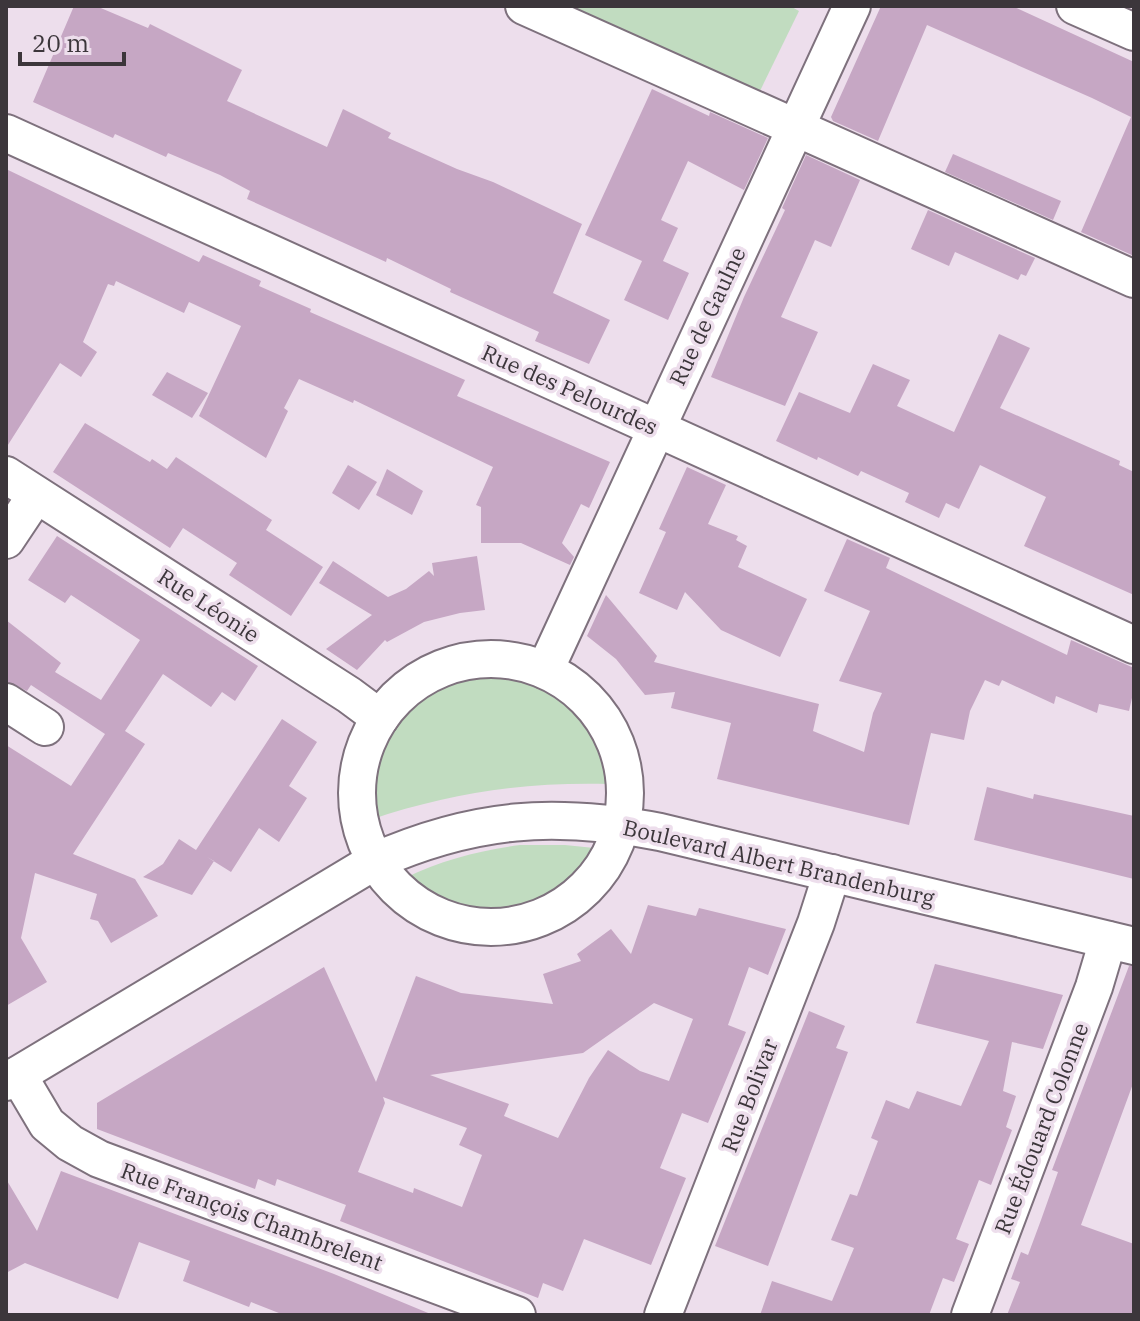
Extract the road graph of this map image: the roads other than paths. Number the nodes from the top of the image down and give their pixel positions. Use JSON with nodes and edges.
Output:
{"nodes":[{"id":1,"x":524,"y":6,"type":"edge"},
{"id":2,"x":852,"y":6,"type":"edge"},
{"id":3,"x":1075,"y":6,"type":"edge"},
{"id":4,"x":1132,"y":23,"type":"edge"},
{"id":5,"x":795,"y":127,"type":"junction"},
{"id":6,"x":6,"y":133,"type":"edge"},
{"id":7,"x":1134,"y":279,"type":"edge"},
{"id":8,"x":655,"y":428,"type":"junction"},
{"id":9,"x":6,"y":475,"type":"edge"},
{"id":10,"x":36,"y":495,"type":"junction"},
{"id":11,"x":6,"y":540,"type":"edge"},
{"id":12,"x":1134,"y":645,"type":"edge"},
{"id":13,"x":545,"y":670,"type":"junction"},
{"id":14,"x":6,"y":702,"type":"edge"},
{"id":15,"x":380,"y":718,"type":"junction"},
{"id":16,"x":45,"y":727,"type":"dead end"},
{"id":17,"x":622,"y":825,"type":"junction"},
{"id":18,"x":375,"y":861,"type":"junction"},
{"id":19,"x":832,"y":873,"type":"junction"},
{"id":20,"x":1121,"y":943,"type":"edge"},
{"id":21,"x":12,"y":1078,"type":"edge"},
{"id":22,"x":517,"y":1315,"type":"edge"},
{"id":23,"x":663,"y":1315,"type":"edge"},
{"id":24,"x":970,"y":1315,"type":"edge"}],
"edges":[{"from":1,"to":5,"type":"street"},
{"from":2,"to":5,"type":"street","name":"Rue de Gaulne"},
{"from":3,"to":4,"type":"street"},
{"from":5,"to":7,"type":"street"},
{"from":5,"to":8,"type":"street","name":"Rue de Gaulne"},
{"from":6,"to":8,"type":"street","name":"Rue des Pelourdes"},
{"from":8,"to":12,"type":"street","name":"Rue des Pelourdes"},
{"from":8,"to":13,"type":"street","name":"Rue de Gaulne"},
{"from":9,"to":10,"type":"street","name":"Rue Léonie"},
{"from":10,"to":11,"type":"street"},
{"from":10,"to":15,"type":"street","name":"Rue Léonie"},
{"from":13,"to":15,"type":"street"},
{"from":13,"to":17,"type":"street"},
{"from":14,"to":16,"type":"street"},
{"from":15,"to":18,"type":"street"},
{"from":17,"to":18,"type":"street","name":"Boulevard Albert Brandenburg"},
{"from":17,"to":18,"type":"street"},
{"from":17,"to":19,"type":"street","name":"Boulevard Albert Brandenburg"},
{"from":18,"to":21,"type":"street","name":"Boulevard Albert Brandenburg"},
{"from":19,"to":20,"type":"street","name":"Boulevard Albert Brandenburg"},
{"from":19,"to":23,"type":"street","name":"Rue Bolivar"},
{"from":20,"to":24,"type":"street","name":"Rue Édouard Colonne"},
{"from":21,"to":22,"type":"street","name":"Rue François Chambrelent"}]}
